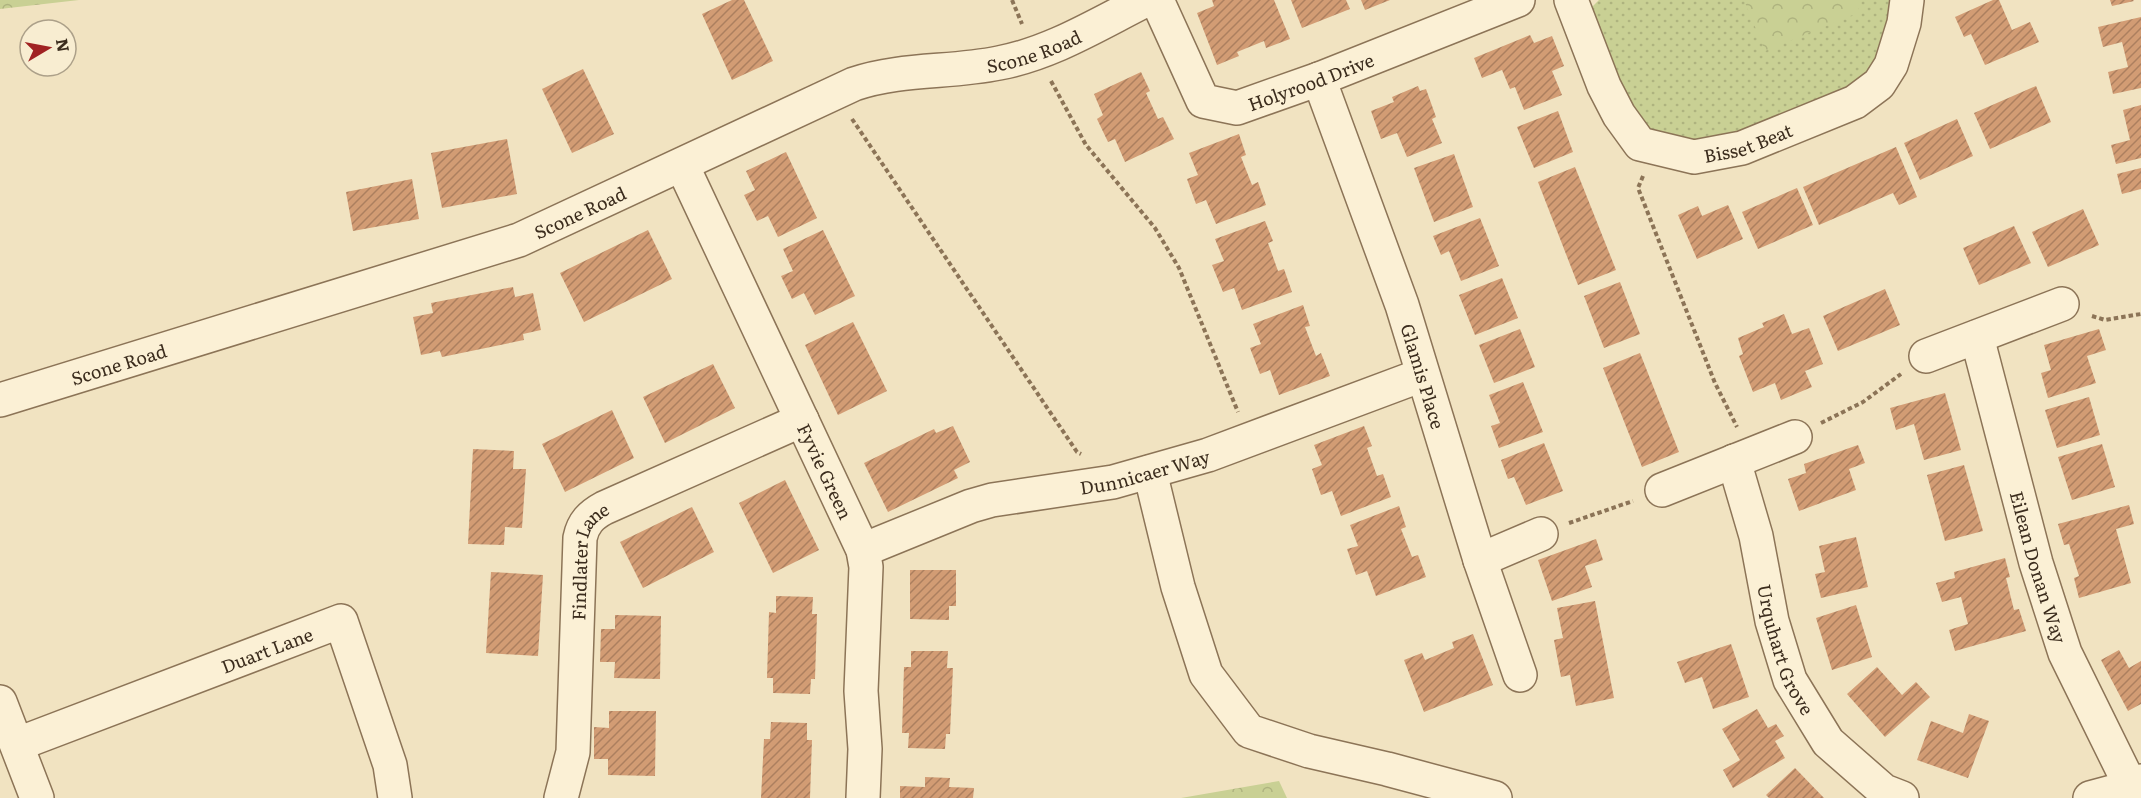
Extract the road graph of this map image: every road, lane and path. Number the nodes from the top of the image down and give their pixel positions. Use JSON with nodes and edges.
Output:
{"nodes":[{"id":1,"x":1146,"y":0,"type":"edge"},
{"id":2,"x":1157,"y":0,"type":"edge"},
{"id":3,"x":1518,"y":0,"type":"edge"},
{"id":4,"x":1571,"y":0,"type":"edge"},
{"id":5,"x":1907,"y":0,"type":"edge"},
{"id":6,"x":1034,"y":54,"type":"junction"},
{"id":7,"x":1319,"y":79,"type":"junction"},
{"id":8,"x":834,"y":94,"type":"junction"},
{"id":9,"x":1656,"y":148,"type":"junction"},
{"id":10,"x":682,"y":165,"type":"junction"},
{"id":11,"x":2062,"y":304,"type":"joint"},
{"id":12,"x":2141,"y":314,"type":"edge"},
{"id":13,"x":1977,"y":337,"type":"junction"},
{"id":14,"x":1926,"y":356,"type":"joint"},
{"id":15,"x":1422,"y":375,"type":"junction"},
{"id":16,"x":0,"y":400,"type":"edge"},
{"id":17,"x":802,"y":420,"type":"junction"},
{"id":18,"x":1795,"y":437,"type":"joint"},
{"id":19,"x":1249,"y":440,"type":"junction"},
{"id":20,"x":1743,"y":458,"type":"junction"},
{"id":21,"x":1135,"y":476,"type":"junction"},
{"id":22,"x":1662,"y":490,"type":"joint"},
{"id":23,"x":1540,"y":534,"type":"joint"},
{"id":24,"x":863,"y":550,"type":"junction"},
{"id":25,"x":1480,"y":560,"type":"junction"},
{"id":26,"x":1520,"y":675,"type":"dead end"},
{"id":27,"x":0,"y":702,"type":"edge"},
{"id":28,"x":18,"y":744,"type":"junction"},
{"id":29,"x":2136,"y":784,"type":"edge"},
{"id":30,"x":37,"y":798,"type":"edge"},
{"id":31,"x":395,"y":798,"type":"edge"},
{"id":32,"x":561,"y":798,"type":"edge"},
{"id":33,"x":863,"y":798,"type":"edge"},
{"id":34,"x":1495,"y":798,"type":"edge"},
{"id":35,"x":1902,"y":798,"type":"edge"},
{"id":36,"x":2090,"y":798,"type":"edge"}],
"edges":[{"from":1,"to":6,"type":"street","name":"Scone Road"},
{"from":2,"to":7,"type":"street","name":"Holyrood Drive"},
{"from":3,"to":7,"type":"street","name":"Holyrood Drive"},
{"from":4,"to":9,"type":"street","name":"Bisset Beat"},
{"from":5,"to":9,"type":"street","name":"Bisset Beat"},
{"from":6,"to":8,"type":"street","name":"Scone Road"},
{"from":6,"to":19,"type":"path"},
{"from":7,"to":15,"type":"street","name":"Glamis Place"},
{"from":8,"to":10,"type":"street","name":"Scone Road"},
{"from":8,"to":21,"type":"path"},
{"from":9,"to":20,"type":"path"},
{"from":10,"to":16,"type":"street","name":"Scone Road"},
{"from":10,"to":17,"type":"street","name":"Fyvie Green"},
{"from":11,"to":12,"type":"path"},
{"from":11,"to":13,"type":"street"},
{"from":13,"to":14,"type":"street"},
{"from":13,"to":29,"type":"street","name":"Eilean Donan Way"},
{"from":14,"to":18,"type":"path"},
{"from":15,"to":19,"type":"street","name":"Dunnicaer Way"},
{"from":15,"to":25,"type":"street","name":"Glamis Place"},
{"from":17,"to":24,"type":"street","name":"Fyvie Green"},
{"from":17,"to":32,"type":"street","name":"Findlater Lane"},
{"from":18,"to":20,"type":"street"},
{"from":19,"to":21,"type":"street","name":"Dunnicaer Way"},
{"from":20,"to":22,"type":"street"},
{"from":20,"to":35,"type":"street","name":"Urquhart Grove"},
{"from":21,"to":24,"type":"street","name":"Dunnicaer Way"},
{"from":21,"to":34,"type":"street"},
{"from":22,"to":23,"type":"path"},
{"from":23,"to":25,"type":"street"},
{"from":24,"to":33,"type":"street","name":"Fyvie Green"},
{"from":25,"to":26,"type":"street","name":"Glamis Place"},
{"from":27,"to":28,"type":"street"},
{"from":28,"to":30,"type":"street"},
{"from":28,"to":31,"type":"street","name":"Duart Lane"},
{"from":29,"to":36,"type":"street"}]}
